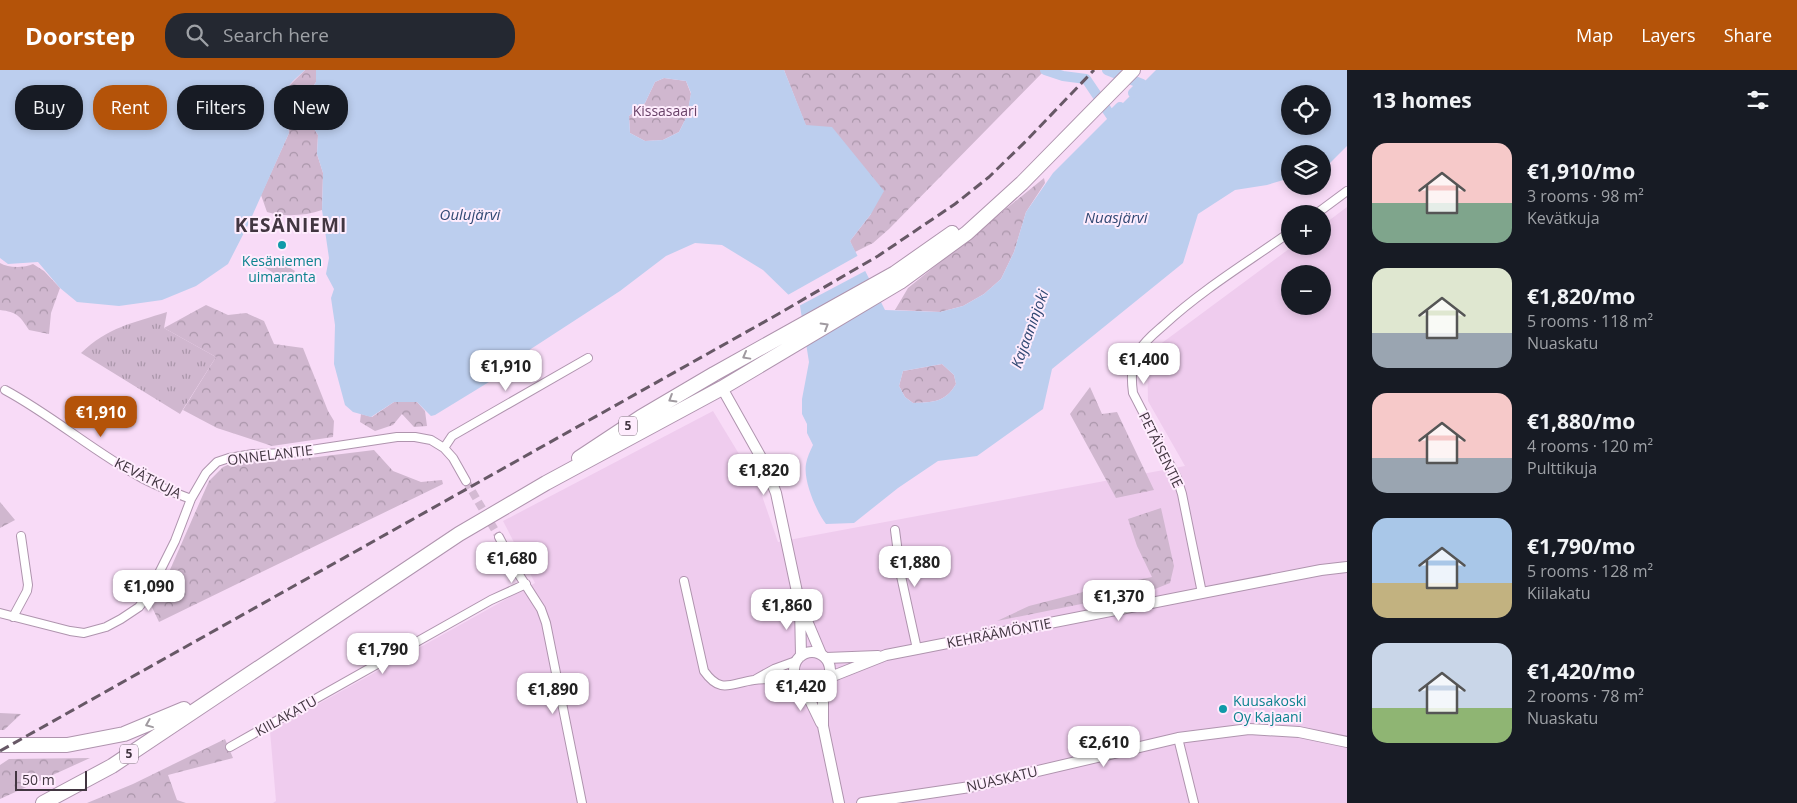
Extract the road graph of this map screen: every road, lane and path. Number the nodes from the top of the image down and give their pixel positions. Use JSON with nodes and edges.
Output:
{"nodes":[{"id":1,"x":1133,"y":70,"type":"edge"},
{"id":2,"x":1347,"y":192,"type":"edge"},
{"id":3,"x":1329,"y":205,"type":"edge"},
{"id":4,"x":1281,"y":238,"type":"edge"},
{"id":5,"x":781,"y":345,"type":"junction"},
{"id":6,"x":588,"y":358,"type":"dead end"},
{"id":7,"x":714,"y":374,"type":"junction"},
{"id":8,"x":722,"y":388,"type":"junction"},
{"id":9,"x":6,"y":390,"type":"dead end"},
{"id":10,"x":444,"y":448,"type":"junction"},
{"id":11,"x":466,"y":481,"type":"tunnel mouth"},
{"id":12,"x":546,"y":483,"type":"junction"},
{"id":13,"x":191,"y":500,"type":"junction"},
{"id":14,"x":895,"y":530,"type":"dead end"},
{"id":15,"x":21,"y":536,"type":"dead end"},
{"id":16,"x":499,"y":536,"type":"tunnel mouth"},
{"id":17,"x":1347,"y":567,"type":"edge"},
{"id":18,"x":684,"y":581,"type":"dead end"},
{"id":19,"x":526,"y":584,"type":"junction"},
{"id":20,"x":1202,"y":593,"type":"junction"},
{"id":21,"x":800,"y":606,"type":"junction"},
{"id":22,"x":0,"y":613,"type":"edge"},
{"id":23,"x":13,"y":617,"type":"junction"},
{"id":24,"x":916,"y":649,"type":"junction"},
{"id":25,"x":823,"y":656,"type":"junction"},
{"id":26,"x":886,"y":656,"type":"junction"},
{"id":27,"x":798,"y":659,"type":"junction"},
{"id":28,"x":755,"y":680,"type":"junction"},
{"id":29,"x":826,"y":681,"type":"junction"},
{"id":30,"x":801,"y":683,"type":"junction"},
{"id":31,"x":210,"y":699,"type":"junction"},
{"id":32,"x":823,"y":726,"type":"junction"},
{"id":33,"x":1178,"y":738,"type":"junction"},
{"id":34,"x":1347,"y":742,"type":"edge"},
{"id":35,"x":0,"y":745,"type":"edge"},
{"id":36,"x":230,"y":747,"type":"dead end"},
{"id":37,"x":43,"y":803,"type":"edge"},
{"id":38,"x":582,"y":803,"type":"edge"},
{"id":39,"x":840,"y":803,"type":"edge"},
{"id":40,"x":862,"y":803,"type":"edge"},
{"id":41,"x":1194,"y":803,"type":"edge"}],
"edges":[{"from":1,"to":5,"type":"highway","number":"5"},
{"from":2,"to":3,"type":"street"},
{"from":4,"to":20,"type":"street","name":"PETÄISENTIE"},
{"from":5,"to":7,"type":"highway","number":"5","one_way":true},
{"from":5,"to":8,"type":"highway","number":"5"},
{"from":6,"to":10,"type":"street"},
{"from":7,"to":8,"type":"street"},
{"from":7,"to":12,"type":"highway","number":"5","one_way":true},
{"from":8,"to":12,"type":"highway","number":"5"},
{"from":8,"to":21,"type":"street"},
{"from":9,"to":13,"type":"street","name":"KEVÄTKUJA"},
{"from":10,"to":11,"type":"street"},
{"from":10,"to":13,"type":"street","name":"ONNELANTIE"},
{"from":12,"to":31,"type":"highway","number":"5"},
{"from":13,"to":23,"type":"street","name":"ONNELANTIE"},
{"from":14,"to":24,"type":"street"},
{"from":15,"to":23,"type":"street"},
{"from":16,"to":19,"type":"street"},
{"from":17,"to":20,"type":"street","name":"KEHRÄÄMÖNTIE"},
{"from":18,"to":28,"type":"street"},
{"from":19,"to":36,"type":"street","name":"KIILAKATU"},
{"from":19,"to":38,"type":"street"},
{"from":20,"to":24,"type":"street","name":"KEHRÄÄMÖNTIE"},
{"from":21,"to":25,"type":"street"},
{"from":21,"to":27,"type":"street"},
{"from":22,"to":23,"type":"street","name":"ONNELANTIE"},
{"from":24,"to":26,"type":"street","name":"KEHRÄÄMÖNTIE"},
{"from":25,"to":26,"type":"street","name":"KEHRÄÄMÖNTIE"},
{"from":25,"to":27,"type":"street"},
{"from":25,"to":29,"type":"street"},
{"from":26,"to":29,"type":"street","name":"KEHRÄÄMÖNTIE"},
{"from":27,"to":28,"type":"street"},
{"from":27,"to":30,"type":"street"},
{"from":28,"to":30,"type":"street"},
{"from":29,"to":30,"type":"street"},
{"from":29,"to":32,"type":"street"},
{"from":30,"to":32,"type":"street"},
{"from":31,"to":35,"type":"highway","one_way":true},
{"from":31,"to":37,"type":"highway","number":"5"},
{"from":32,"to":39,"type":"street"},
{"from":33,"to":34,"type":"street","name":"NUASKATU"},
{"from":33,"to":40,"type":"street","name":"NUASKATU"},
{"from":33,"to":41,"type":"street"}]}
